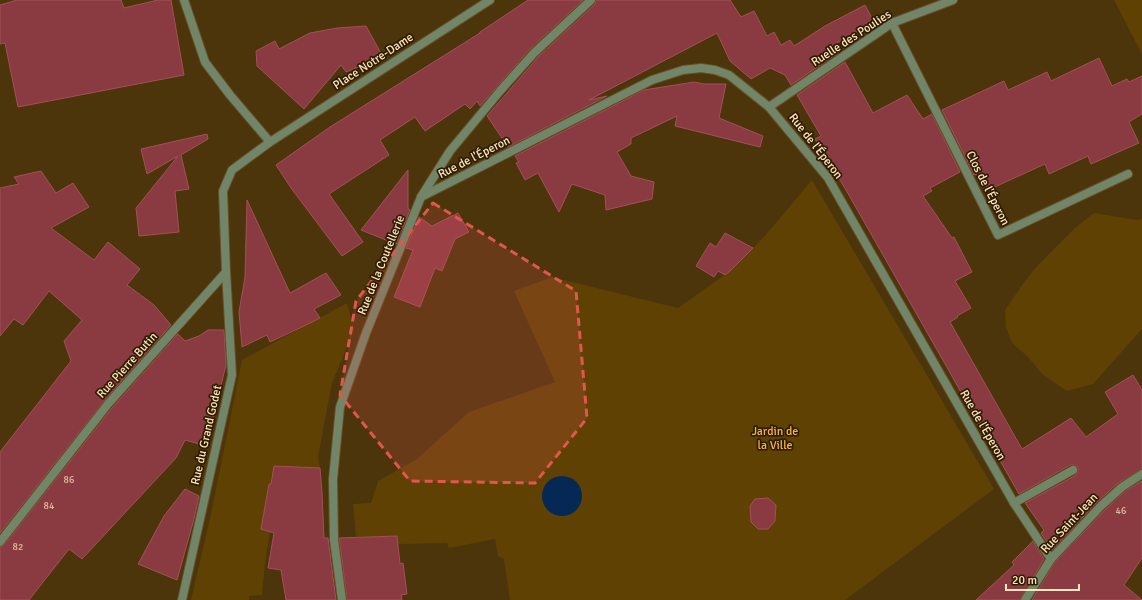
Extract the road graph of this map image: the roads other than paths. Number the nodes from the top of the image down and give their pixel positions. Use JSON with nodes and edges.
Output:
{"nodes":[{"id":1,"x":184,"y":0,"type":"edge"},
{"id":2,"x":490,"y":0,"type":"edge"},
{"id":3,"x":591,"y":0,"type":"edge"},
{"id":4,"x":953,"y":0,"type":"edge"},
{"id":5,"x":892,"y":23,"type":"junction"},
{"id":6,"x":769,"y":107,"type":"junction"},
{"id":7,"x":270,"y":142,"type":"junction"},
{"id":8,"x":1128,"y":174,"type":"dead end"},
{"id":9,"x":421,"y":197,"type":"junction"},
{"id":10,"x":226,"y":272,"type":"junction"},
{"id":11,"x":1073,"y":470,"type":"dead end"},
{"id":12,"x":1142,"y":474,"type":"edge"},
{"id":13,"x":1014,"y":503,"type":"junction"},
{"id":14,"x":0,"y":542,"type":"edge"},
{"id":15,"x":1051,"y":559,"type":"junction"},
{"id":16,"x":182,"y":600,"type":"edge"},
{"id":17,"x":342,"y":600,"type":"edge"},
{"id":18,"x":1025,"y":600,"type":"edge"}],
"edges":[{"from":1,"to":7,"type":"street"},
{"from":2,"to":7,"type":"street","name":"Place Notre-Dame"},
{"from":3,"to":9,"type":"street","name":"Rue de la Coutellerie"},
{"from":4,"to":5,"type":"street","name":"Ruelle des Poulies"},
{"from":5,"to":6,"type":"street","name":"Ruelle des Poulies"},
{"from":5,"to":8,"type":"street","name":"Clos de l'Éperon"},
{"from":6,"to":9,"type":"street","name":"Rue de l'Éperon"},
{"from":6,"to":13,"type":"street","name":"Rue de l'Éperon"},
{"from":7,"to":10,"type":"street","name":"Place Notre-Dame"},
{"from":9,"to":17,"type":"street","name":"Rue de la Coutellerie"},
{"from":10,"to":14,"type":"street","name":"Rue Pierre Butin"},
{"from":10,"to":16,"type":"street","name":"Rue du Grand Godet"},
{"from":11,"to":13,"type":"street"},
{"from":12,"to":15,"type":"street","name":"Rue Saint-Jean"},
{"from":13,"to":15,"type":"street","name":"Rue de l'Éperon"},
{"from":15,"to":18,"type":"street","name":"Rue Saint-Jean"}]}
